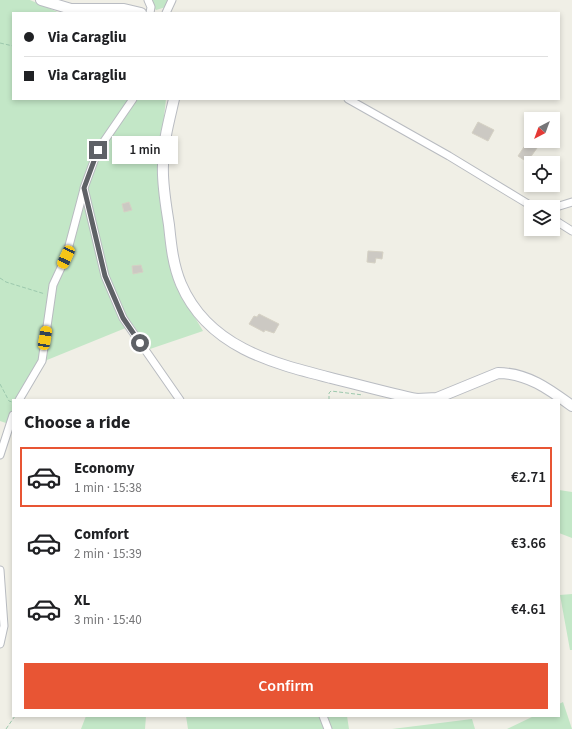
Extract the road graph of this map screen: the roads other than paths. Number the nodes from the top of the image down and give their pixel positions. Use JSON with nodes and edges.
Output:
{"nodes":[{"id":1,"x":41,"y":0,"type":"edge"},
{"id":2,"x":148,"y":0,"type":"edge"},
{"id":3,"x":172,"y":0,"type":"edge"},
{"id":4,"x":137,"y":12,"type":"edge"},
{"id":5,"x":150,"y":12,"type":"edge"},
{"id":6,"x":166,"y":12,"type":"edge"},
{"id":7,"x":132,"y":100,"type":"edge"},
{"id":8,"x":174,"y":100,"type":"edge"},
{"id":9,"x":350,"y":100,"type":"edge"},
{"id":10,"x":84,"y":188,"type":"junction"},
{"id":11,"x":524,"y":201,"type":"edge"},
{"id":12,"x":572,"y":202,"type":"edge"},
{"id":13,"x":560,"y":206,"type":"edge"},
{"id":14,"x":560,"y":223,"type":"edge"},
{"id":15,"x":572,"y":231,"type":"edge"},
{"id":16,"x":20,"y":399,"type":"edge"},
{"id":17,"x":179,"y":399,"type":"edge"},
{"id":18,"x":417,"y":399,"type":"edge"},
{"id":19,"x":417,"y":399,"type":"edge"},
{"id":20,"x":572,"y":406,"type":"edge"},
{"id":21,"x":12,"y":418,"type":"edge"},
{"id":22,"x":0,"y":455,"type":"edge"},
{"id":23,"x":0,"y":570,"type":"edge"},
{"id":24,"x":0,"y":644,"type":"edge"},
{"id":25,"x":323,"y":717,"type":"edge"},
{"id":26,"x":328,"y":729,"type":"edge"}],
"edges":[{"from":1,"to":4,"type":"main road"},
{"from":2,"to":5,"type":"street"},
{"from":3,"to":6,"type":"street"},
{"from":7,"to":10,"type":"street"},
{"from":8,"to":18,"type":"main road"},
{"from":9,"to":11,"type":"street"},
{"from":10,"to":16,"type":"street"},
{"from":10,"to":17,"type":"street"},
{"from":12,"to":13,"type":"street"},
{"from":14,"to":15,"type":"street"},
{"from":19,"to":20,"type":"main road"},
{"from":21,"to":22,"type":"street"},
{"from":23,"to":24,"type":"street"},
{"from":25,"to":26,"type":"street"}]}
